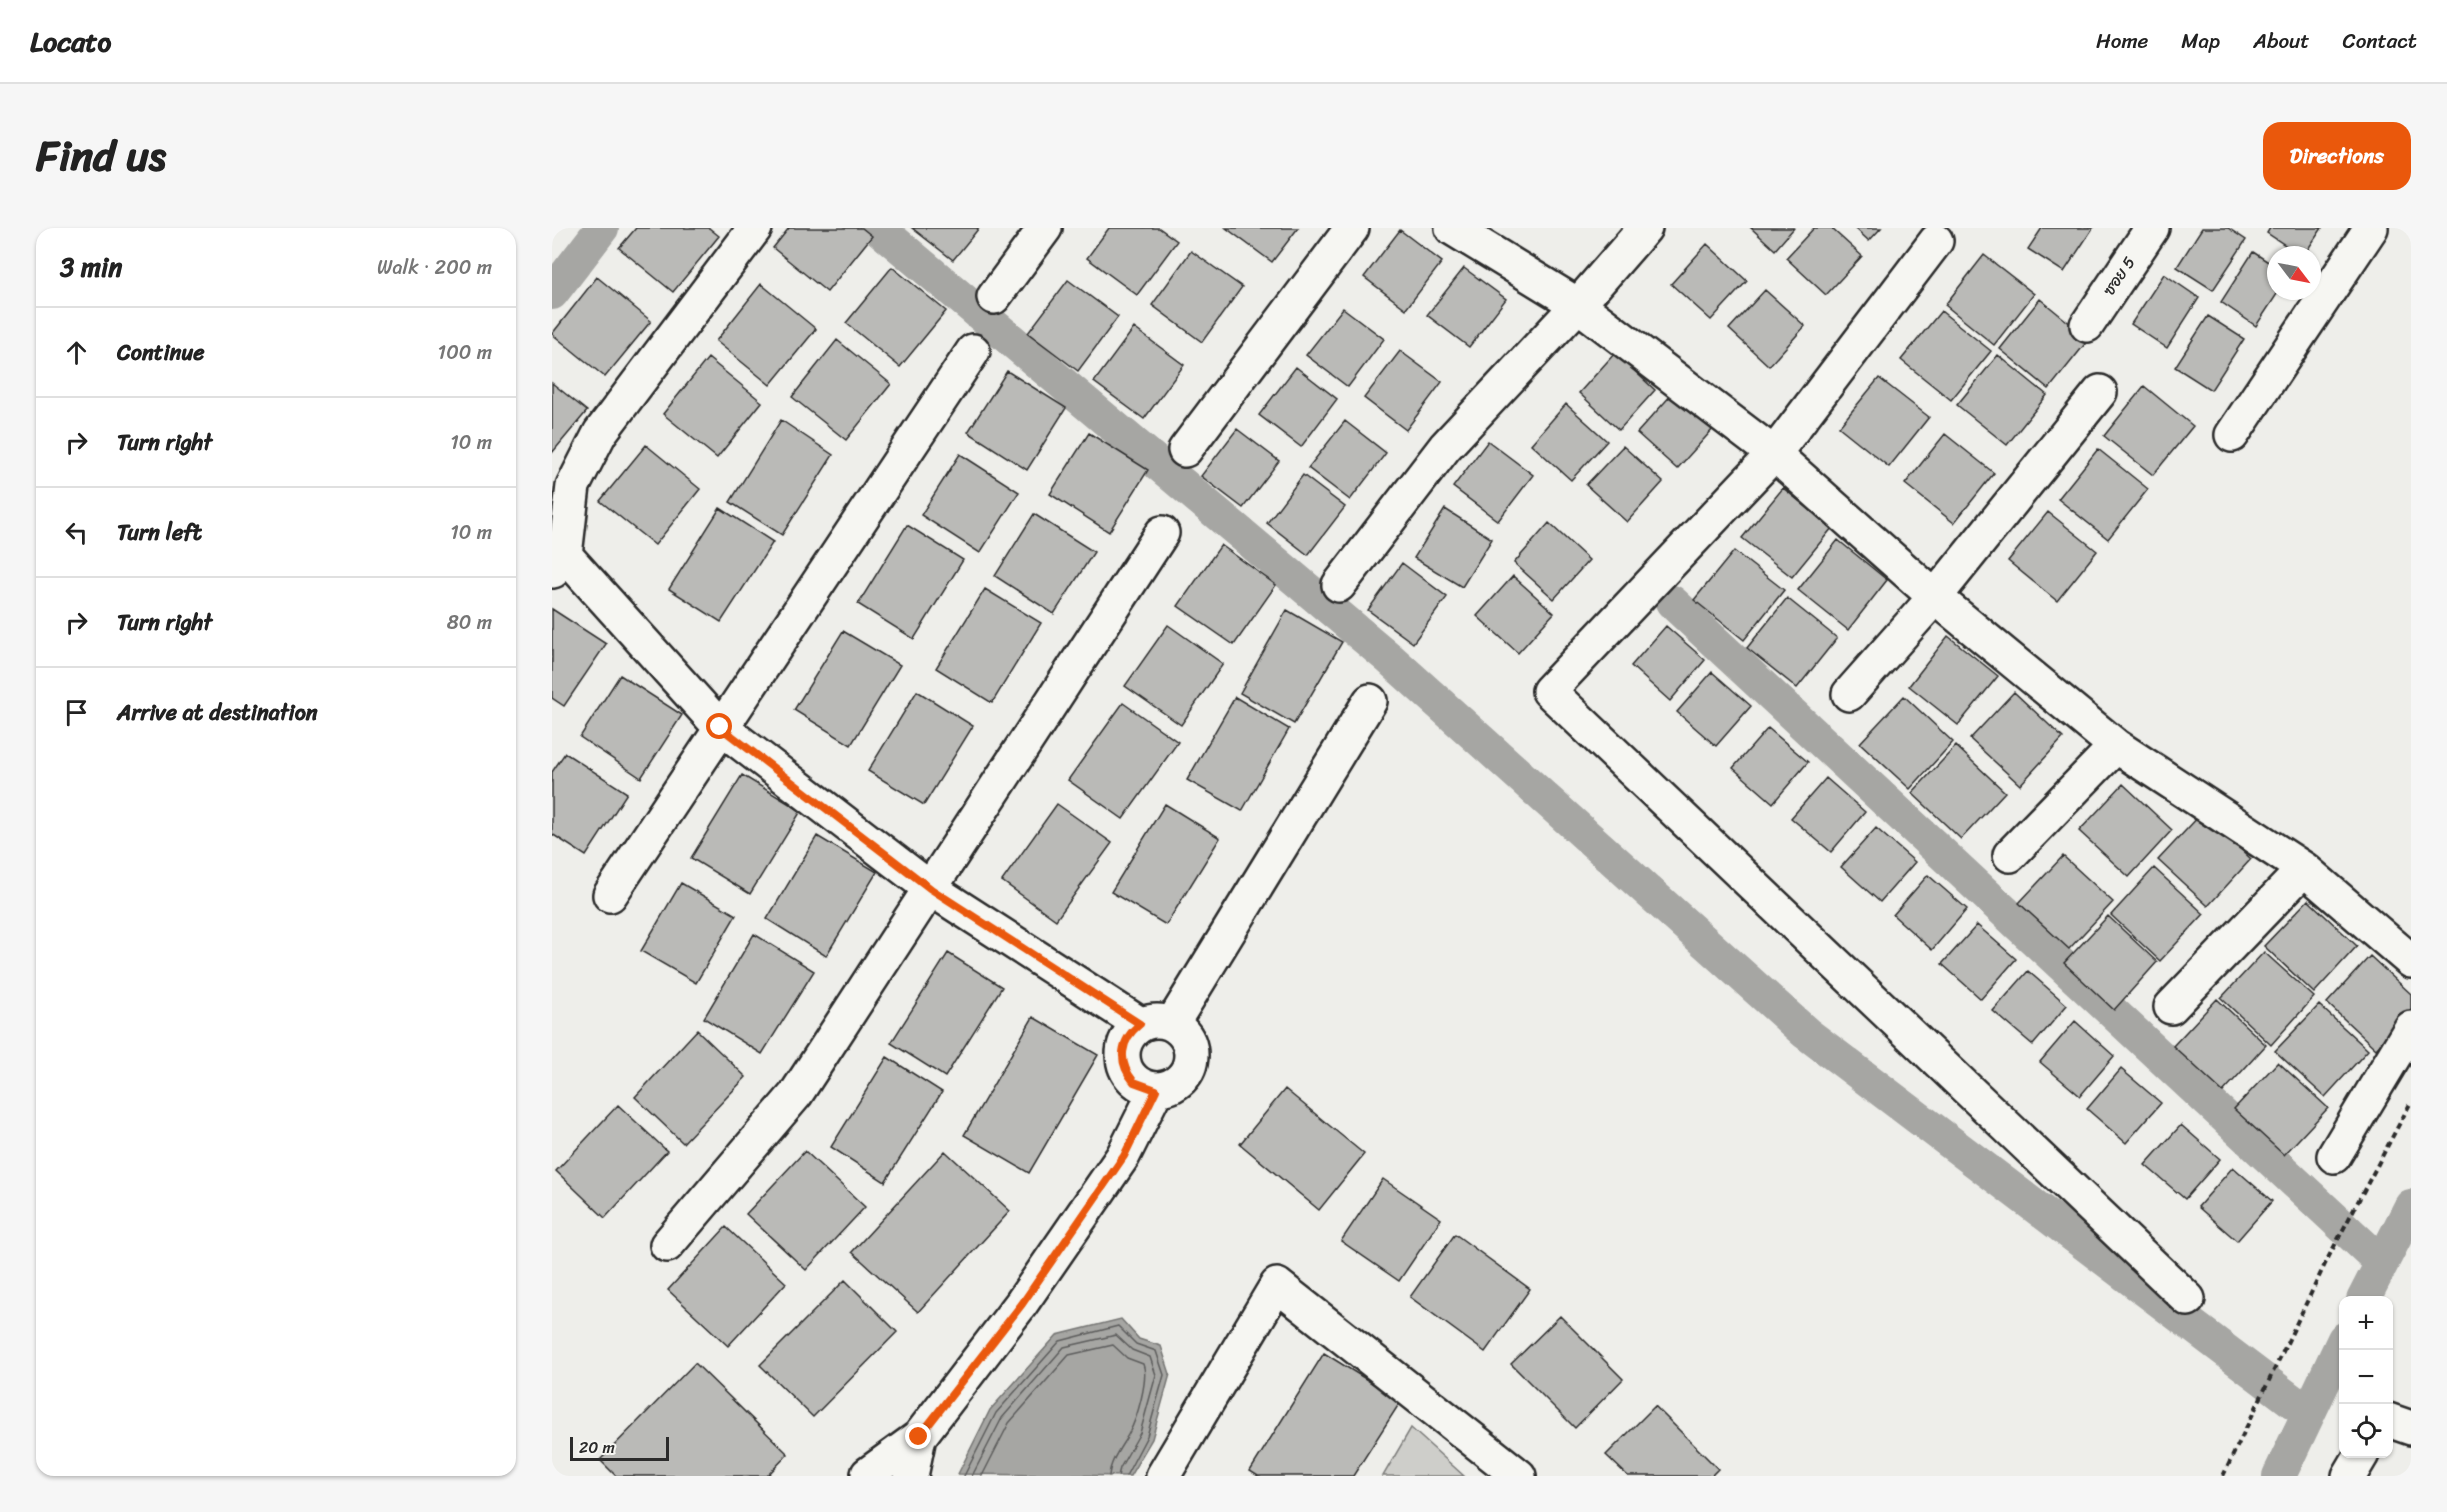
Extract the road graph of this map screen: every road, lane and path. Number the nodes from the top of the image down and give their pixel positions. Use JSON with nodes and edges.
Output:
{"nodes":[{"id":1,"x":755,"y":228,"type":"edge"},
{"id":2,"x":1045,"y":228,"type":"edge"},
{"id":3,"x":1352,"y":228,"type":"edge"},
{"id":4,"x":1452,"y":228,"type":"edge"},
{"id":5,"x":1645,"y":228,"type":"edge"},
{"id":6,"x":2152,"y":228,"type":"edge"},
{"id":7,"x":2371,"y":228,"type":"edge"},
{"id":8,"x":1936,"y":241,"type":"dead end"},
{"id":9,"x":994,"y":297,"type":"dead end"},
{"id":10,"x":1578,"y":305,"type":"junction"},
{"id":11,"x":2087,"y":325,"type":"dead end"},
{"id":12,"x":973,"y":351,"type":"dead end"},
{"id":13,"x":2100,"y":392,"type":"dead end"},
{"id":14,"x":2232,"y":435,"type":"dead end"},
{"id":15,"x":1185,"y":450,"type":"dead end"},
{"id":16,"x":1774,"y":454,"type":"junction"},
{"id":17,"x":1162,"y":533,"type":"dead end"},
{"id":18,"x":558,"y":564,"type":"edge"},
{"id":19,"x":1339,"y":585,"type":"dead end"},
{"id":20,"x":1935,"y":597,"type":"junction"},
{"id":21,"x":1849,"y":694,"type":"dead end"},
{"id":22,"x":1370,"y":700,"type":"dead end"},
{"id":23,"x":720,"y":727,"type":"junction"},
{"id":24,"x":2116,"y":746,"type":"junction"},
{"id":25,"x":2010,"y":855,"type":"dead end"},
{"id":26,"x":2304,"y":870,"type":"junction"},
{"id":27,"x":931,"y":889,"type":"junction"},
{"id":28,"x":610,"y":895,"type":"dead end"},
{"id":29,"x":2411,"y":962,"type":"edge"},
{"id":30,"x":2171,"y":1007,"type":"dead end"},
{"id":31,"x":1156,"y":1024,"type":"junction"},
{"id":32,"x":2411,"y":1028,"type":"edge"},
{"id":33,"x":1156,"y":1090,"type":"junction"},
{"id":34,"x":2411,"y":1102,"type":"edge"},
{"id":35,"x":2334,"y":1156,"type":"dead end"},
{"id":36,"x":667,"y":1245,"type":"dead end"},
{"id":37,"x":2188,"y":1299,"type":"dead end"},
{"id":38,"x":2393,"y":1422,"type":"edge"},
{"id":39,"x":2411,"y":1428,"type":"edge"},
{"id":40,"x":919,"y":1437,"type":"junction"},
{"id":41,"x":2360,"y":1458,"type":"edge"},
{"id":42,"x":862,"y":1475,"type":"edge"},
{"id":43,"x":911,"y":1476,"type":"edge"},
{"id":44,"x":1163,"y":1476,"type":"edge"},
{"id":45,"x":1519,"y":1476,"type":"edge"},
{"id":46,"x":2223,"y":1476,"type":"edge"},
{"id":47,"x":2349,"y":1476,"type":"edge"}],
"edges":[{"from":1,"to":18,"type":"street"},
{"from":2,"to":9,"type":"street"},
{"from":3,"to":15,"type":"street"},
{"from":4,"to":10,"type":"street"},
{"from":5,"to":10,"type":"street"},
{"from":6,"to":11,"type":"street","name":"ซอย 5"},
{"from":7,"to":14,"type":"street"},
{"from":8,"to":16,"type":"street"},
{"from":10,"to":16,"type":"street"},
{"from":10,"to":19,"type":"street"},
{"from":12,"to":23,"type":"street"},
{"from":13,"to":20,"type":"street"},
{"from":16,"to":20,"type":"street"},
{"from":16,"to":37,"type":"street"},
{"from":17,"to":27,"type":"street"},
{"from":18,"to":23,"type":"street"},
{"from":20,"to":21,"type":"street"},
{"from":20,"to":24,"type":"street"},
{"from":22,"to":31,"type":"street"},
{"from":23,"to":27,"type":"street"},
{"from":23,"to":28,"type":"street"},
{"from":24,"to":25,"type":"street"},
{"from":24,"to":26,"type":"street"},
{"from":26,"to":29,"type":"street"},
{"from":26,"to":30,"type":"street"},
{"from":27,"to":31,"type":"street"},
{"from":27,"to":36,"type":"street"},
{"from":31,"to":33,"type":"street"},
{"from":31,"to":33,"type":"street"},
{"from":32,"to":35,"type":"street"},
{"from":33,"to":40,"type":"street"},
{"from":34,"to":46,"type":"path"},
{"from":38,"to":39,"type":"street"},
{"from":40,"to":42,"type":"street"},
{"from":40,"to":43,"type":"street"},
{"from":41,"to":47,"type":"street"},
{"from":44,"to":45,"type":"street"}]}
